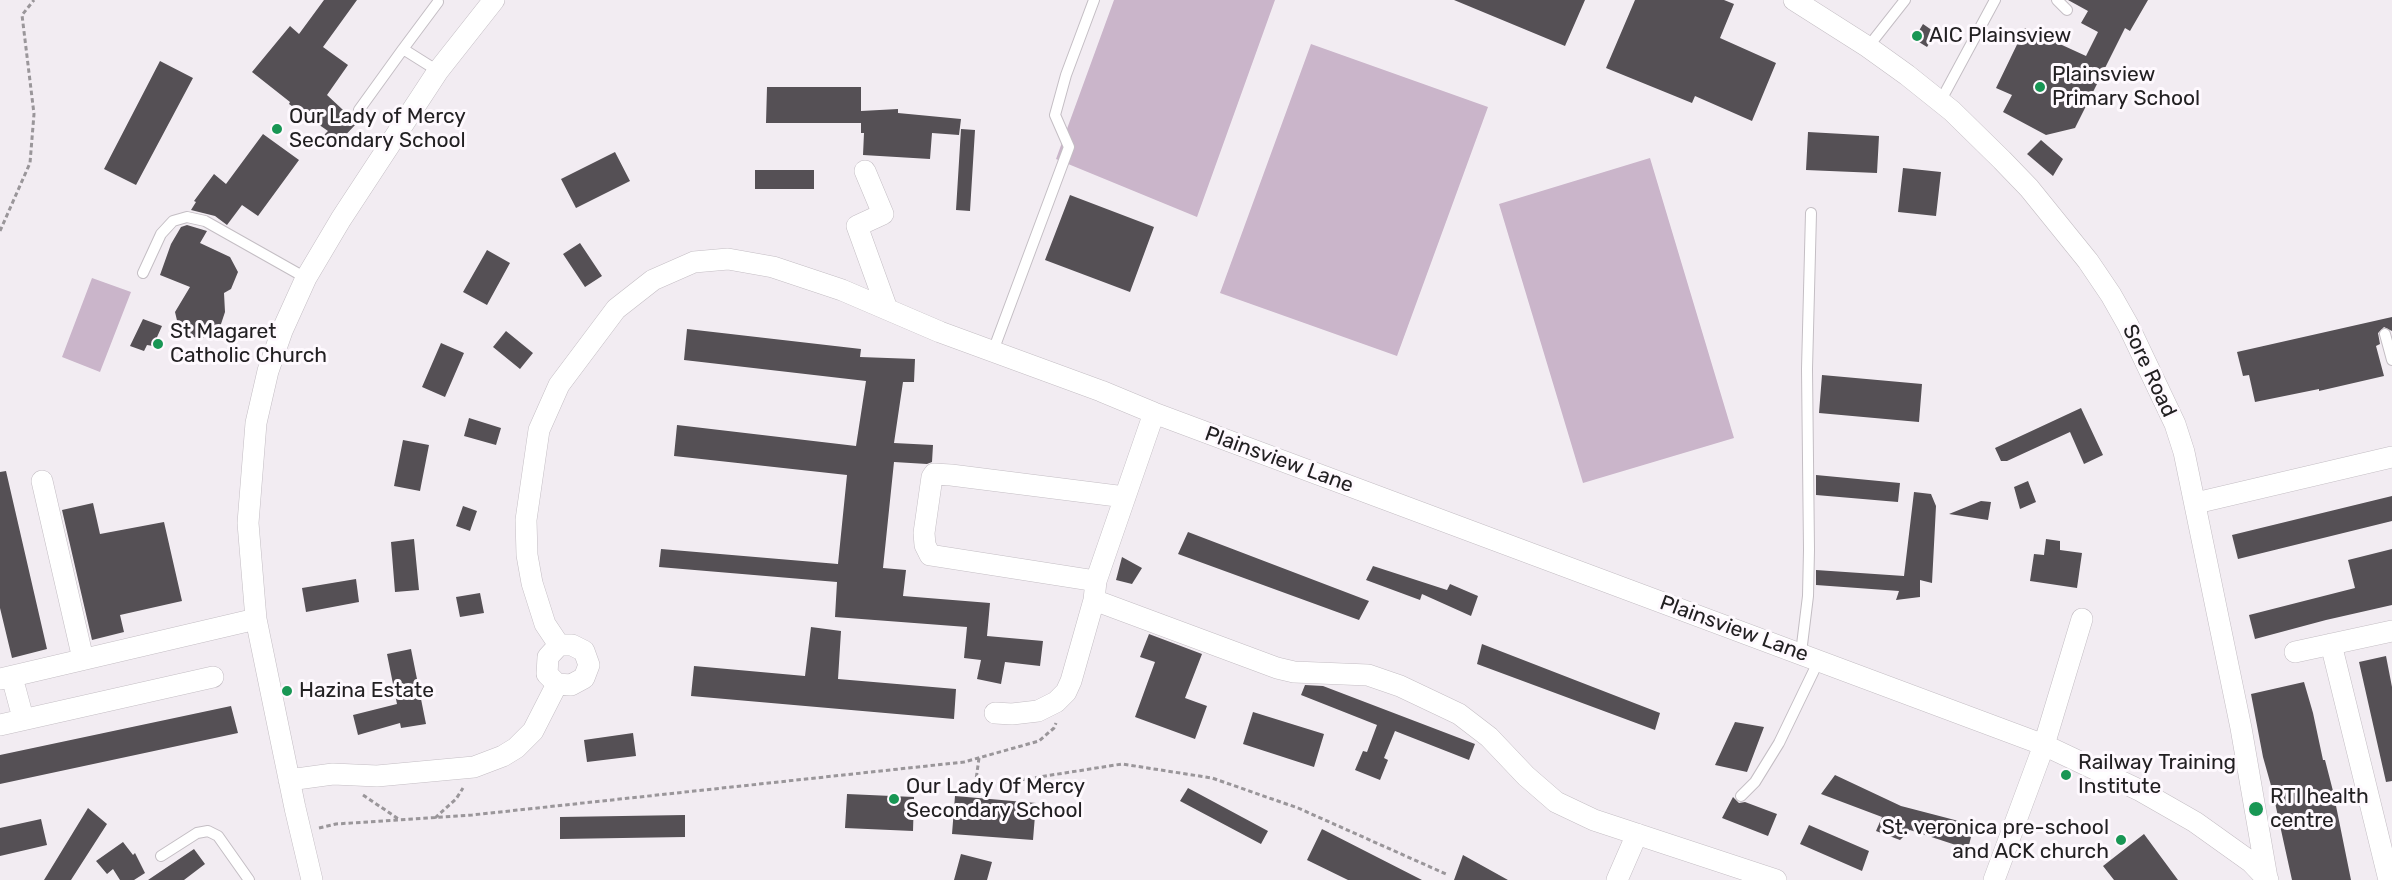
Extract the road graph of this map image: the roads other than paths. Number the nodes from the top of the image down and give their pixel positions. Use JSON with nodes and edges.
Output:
{"nodes":[{"id":1,"x":494,"y":0,"type":"edge"},
{"id":2,"x":1094,"y":0,"type":"edge"},
{"id":3,"x":1794,"y":0,"type":"edge"},
{"id":4,"x":1905,"y":0,"type":"edge"},
{"id":5,"x":1995,"y":0,"type":"edge"},
{"id":6,"x":2057,"y":0,"type":"edge"},
{"id":7,"x":438,"y":2,"type":"dead end"},
{"id":8,"x":2067,"y":10,"type":"dead end"},
{"id":9,"x":1868,"y":47,"type":"junction"},
{"id":10,"x":403,"y":49,"type":"junction"},
{"id":11,"x":438,"y":70,"type":"junction"},
{"id":12,"x":1940,"y":102,"type":"junction"},
{"id":13,"x":359,"y":110,"type":"dead end"},
{"id":14,"x":865,"y":171,"type":"dead end"},
{"id":15,"x":1811,"y":213,"type":"dead end"},
{"id":16,"x":143,"y":273,"type":"dead end"},
{"id":17,"x":306,"y":278,"type":"junction"},
{"id":18,"x":887,"y":309,"type":"junction"},
{"id":19,"x":2385,"y":334,"type":"dead end"},
{"id":20,"x":993,"y":351,"type":"junction"},
{"id":21,"x":2392,"y":360,"type":"edge"},
{"id":22,"x":1154,"y":414,"type":"junction"},
{"id":23,"x":2392,"y":456,"type":"edge"},
{"id":24,"x":42,"y":481,"type":"dead end"},
{"id":25,"x":1125,"y":497,"type":"junction"},
{"id":26,"x":2196,"y":503,"type":"junction"},
{"id":27,"x":1095,"y":590,"type":"junction"},
{"id":28,"x":256,"y":619,"type":"junction"},
{"id":29,"x":2082,"y":619,"type":"dead end"},
{"id":30,"x":2392,"y":631,"type":"edge"},
{"id":31,"x":2331,"y":644,"type":"junction"},
{"id":32,"x":559,"y":645,"type":"junction"},
{"id":33,"x":2295,"y":652,"type":"dead end"},
{"id":34,"x":1810,"y":657,"type":"junction"},
{"id":35,"x":83,"y":659,"type":"junction"},
{"id":36,"x":6,"y":678,"type":"edge"},
{"id":37,"x":213,"y":678,"type":"dead end"},
{"id":38,"x":557,"y":684,"type":"junction"},
{"id":39,"x":995,"y":713,"type":"dead end"},
{"id":40,"x":23,"y":718,"type":"junction"},
{"id":41,"x":0,"y":725,"type":"edge"},
{"id":42,"x":2044,"y":745,"type":"junction"},
{"id":43,"x":289,"y":780,"type":"junction"},
{"id":44,"x":1741,"y":796,"type":"dead end"},
{"id":45,"x":1637,"y":834,"type":"junction"},
{"id":46,"x":161,"y":856,"type":"dead end"},
{"id":47,"x":2267,"y":879,"type":"edge"},
{"id":48,"x":249,"y":880,"type":"edge"},
{"id":49,"x":312,"y":880,"type":"edge"},
{"id":50,"x":1617,"y":880,"type":"edge"},
{"id":51,"x":1776,"y":880,"type":"edge"},
{"id":52,"x":1994,"y":880,"type":"edge"},
{"id":53,"x":2389,"y":880,"type":"edge"}],
"edges":[{"from":1,"to":11,"type":"street"},
{"from":2,"to":20,"type":"lane"},
{"from":3,"to":9,"type":"street","name":"Sore Road"},
{"from":4,"to":9,"type":"lane"},
{"from":5,"to":12,"type":"lane"},
{"from":6,"to":8,"type":"lane"},
{"from":7,"to":10,"type":"lane"},
{"from":9,"to":12,"type":"street","name":"Sore Road"},
{"from":10,"to":11,"type":"lane"},
{"from":10,"to":13,"type":"lane"},
{"from":11,"to":17,"type":"street"},
{"from":12,"to":26,"type":"street","name":"Sore Road"},
{"from":14,"to":18,"type":"street"},
{"from":15,"to":34,"type":"lane"},
{"from":16,"to":17,"type":"lane"},
{"from":17,"to":28,"type":"street"},
{"from":18,"to":20,"type":"street","name":"Plainsview Lane"},
{"from":18,"to":32,"type":"street","name":"Plainsview Lane"},
{"from":19,"to":21,"type":"lane"},
{"from":20,"to":22,"type":"street","name":"Plainsview Lane"},
{"from":22,"to":25,"type":"street"},
{"from":22,"to":34,"type":"street","name":"Plainsview Lane"},
{"from":23,"to":26,"type":"street"},
{"from":24,"to":35,"type":"street"},
{"from":25,"to":27,"type":"street"},
{"from":25,"to":27,"type":"street"},
{"from":26,"to":47,"type":"street","name":"Sore Road"},
{"from":27,"to":39,"type":"street"},
{"from":27,"to":45,"type":"street"},
{"from":28,"to":35,"type":"street"},
{"from":28,"to":43,"type":"street"},
{"from":29,"to":42,"type":"street"},
{"from":30,"to":31,"type":"street"},
{"from":31,"to":33,"type":"street"},
{"from":31,"to":53,"type":"street"},
{"from":32,"to":38,"type":"street"},
{"from":32,"to":38,"type":"street"},
{"from":34,"to":42,"type":"street","name":"Plainsview Lane"},
{"from":34,"to":44,"type":"lane"},
{"from":35,"to":36,"type":"street"},
{"from":36,"to":40,"type":"street"},
{"from":37,"to":40,"type":"street"},
{"from":38,"to":43,"type":"street"},
{"from":40,"to":41,"type":"street"},
{"from":42,"to":47,"type":"street","name":"Plainsview Lane"},
{"from":42,"to":52,"type":"street"},
{"from":43,"to":49,"type":"street"},
{"from":45,"to":50,"type":"street"},
{"from":45,"to":51,"type":"street"},
{"from":46,"to":48,"type":"lane"}]}
